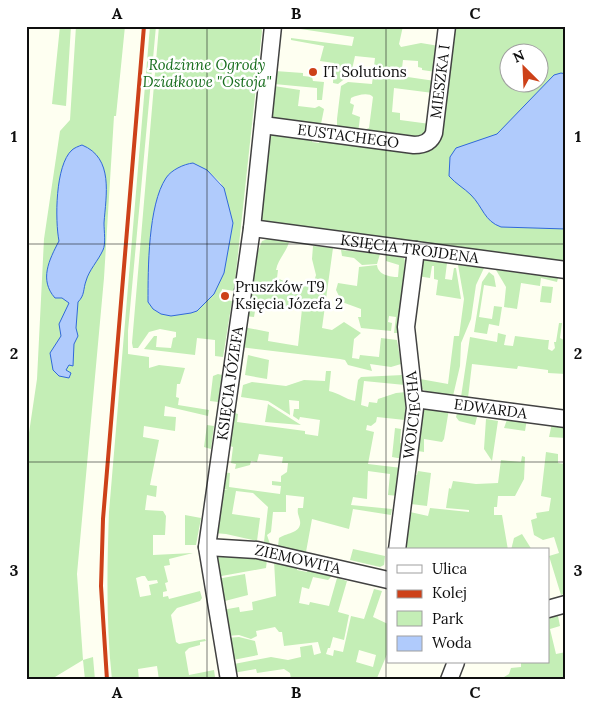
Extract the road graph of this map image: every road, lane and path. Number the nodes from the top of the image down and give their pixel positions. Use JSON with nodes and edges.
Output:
{"nodes":[{"id":1,"x":273,"y":26,"type":"edge"},
{"id":2,"x":447,"y":26,"type":"edge"},
{"id":3,"x":263,"y":125,"type":"junction"},
{"id":4,"x":432,"y":137,"type":"joint"},
{"id":5,"x":252,"y":228,"type":"junction"},
{"id":6,"x":416,"y":250,"type":"junction"},
{"id":7,"x":566,"y":270,"type":"edge"},
{"id":8,"x":415,"y":399,"type":"junction"},
{"id":9,"x":566,"y":419,"type":"edge"},
{"id":10,"x":207,"y":547,"type":"junction"},
{"id":11,"x":396,"y":548,"type":"edge"},
{"id":12,"x":387,"y":580,"type":"edge"},
{"id":13,"x":566,"y":604,"type":"edge"},
{"id":14,"x":550,"y":608,"type":"edge"},
{"id":15,"x":455,"y":664,"type":"edge"},
{"id":16,"x":229,"y":680,"type":"edge"},
{"id":17,"x":449,"y":680,"type":"edge"}],
"edges":[{"from":1,"to":3,"type":"street","name":"KSIĘCIA JÓZEFA"},
{"from":2,"to":4,"type":"street","name":"MIESZKA I"},
{"from":3,"to":4,"type":"street","name":"EUSTACHEGO"},
{"from":3,"to":5,"type":"street","name":"KSIĘCIA JÓZEFA"},
{"from":5,"to":6,"type":"street","name":"KSIĘCIA TROJDENA"},
{"from":5,"to":10,"type":"street","name":"KSIĘCIA JÓZEFA"},
{"from":6,"to":7,"type":"street","name":"KSIĘCIA TROJDENA"},
{"from":6,"to":8,"type":"street","name":"WOJCIECHA"},
{"from":8,"to":9,"type":"street","name":"EDWARDA"},
{"from":8,"to":11,"type":"street","name":"WOJCIECHA"},
{"from":10,"to":12,"type":"street","name":"ZIEMOWITA"},
{"from":10,"to":16,"type":"street","name":"KSIĘCIA JÓZEFA"},
{"from":13,"to":14,"type":"street"},
{"from":15,"to":17,"type":"street"}]}
